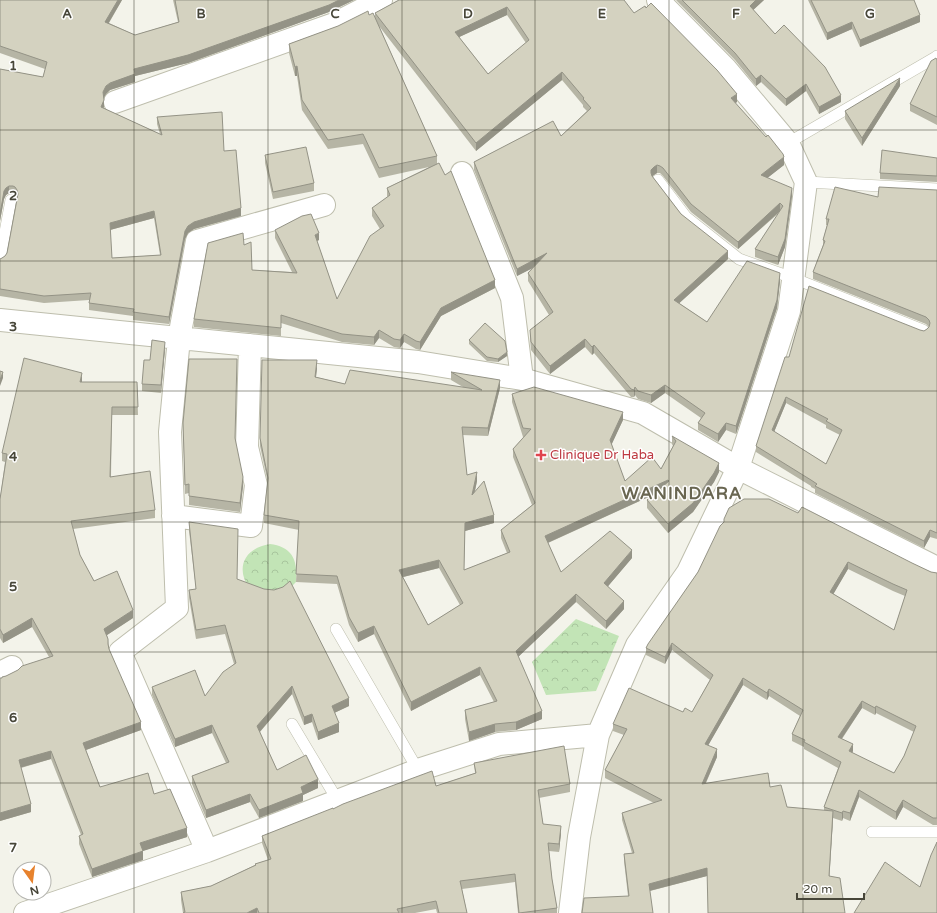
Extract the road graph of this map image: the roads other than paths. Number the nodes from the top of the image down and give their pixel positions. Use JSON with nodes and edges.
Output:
{"nodes":[{"id":1,"x":381,"y":0,"type":"edge"},
{"id":2,"x":658,"y":0,"type":"edge"},
{"id":3,"x":937,"y":56,"type":"edge"},
{"id":4,"x":115,"y":102,"type":"dead end"},
{"id":5,"x":788,"y":143,"type":"junction"},
{"id":6,"x":462,"y":173,"type":"dead end"},
{"id":7,"x":658,"y":180,"type":"dead end"},
{"id":8,"x":806,"y":182,"type":"junction"},
{"id":9,"x":937,"y":189,"type":"edge"},
{"id":10,"x":11,"y":200,"type":"dead end"},
{"id":11,"x":324,"y":205,"type":"dead end"},
{"id":12,"x":0,"y":259,"type":"edge"},
{"id":13,"x":793,"y":278,"type":"junction"},
{"id":14,"x":0,"y":320,"type":"edge"},
{"id":15,"x":923,"y":330,"type":"edge"},
{"id":16,"x":179,"y":338,"type":"junction"},
{"id":17,"x":250,"y":345,"type":"junction"},
{"id":18,"x":522,"y":379,"type":"junction"},
{"id":19,"x":738,"y":468,"type":"junction"},
{"id":20,"x":173,"y":516,"type":"junction"},
{"id":21,"x":937,"y":568,"type":"edge"},
{"id":22,"x":336,"y":629,"type":"dead end"},
{"id":23,"x":292,"y":724,"type":"dead end"},
{"id":24,"x":598,"y":734,"type":"junction"},
{"id":25,"x":418,"y":770,"type":"junction"},
{"id":26,"x":338,"y":801,"type":"junction"},
{"id":27,"x":872,"y":832,"type":"dead end"},
{"id":28,"x":937,"y":832,"type":"edge"},
{"id":29,"x":207,"y":851,"type":"junction"},
{"id":30,"x":25,"y":913,"type":"edge"},
{"id":31,"x":570,"y":913,"type":"edge"}],
"edges":[{"from":1,"to":4,"type":"street"},
{"from":2,"to":5,"type":"street"},
{"from":3,"to":5,"type":"lane"},
{"from":5,"to":8,"type":"street"},
{"from":6,"to":18,"type":"street"},
{"from":7,"to":13,"type":"lane"},
{"from":8,"to":9,"type":"lane"},
{"from":8,"to":13,"type":"street"},
{"from":10,"to":12,"type":"lane"},
{"from":11,"to":16,"type":"street"},
{"from":13,"to":15,"type":"lane"},
{"from":13,"to":19,"type":"street"},
{"from":14,"to":16,"type":"street"},
{"from":16,"to":17,"type":"street"},
{"from":16,"to":20,"type":"street"},
{"from":17,"to":18,"type":"street"},
{"from":17,"to":20,"type":"street"},
{"from":18,"to":19,"type":"street"},
{"from":19,"to":21,"type":"street"},
{"from":19,"to":24,"type":"street"},
{"from":20,"to":29,"type":"street"},
{"from":22,"to":25,"type":"lane"},
{"from":23,"to":26,"type":"lane"},
{"from":24,"to":25,"type":"street"},
{"from":24,"to":31,"type":"street"},
{"from":25,"to":26,"type":"street"},
{"from":26,"to":29,"type":"street"},
{"from":27,"to":28,"type":"lane"},
{"from":29,"to":30,"type":"street"}]}
